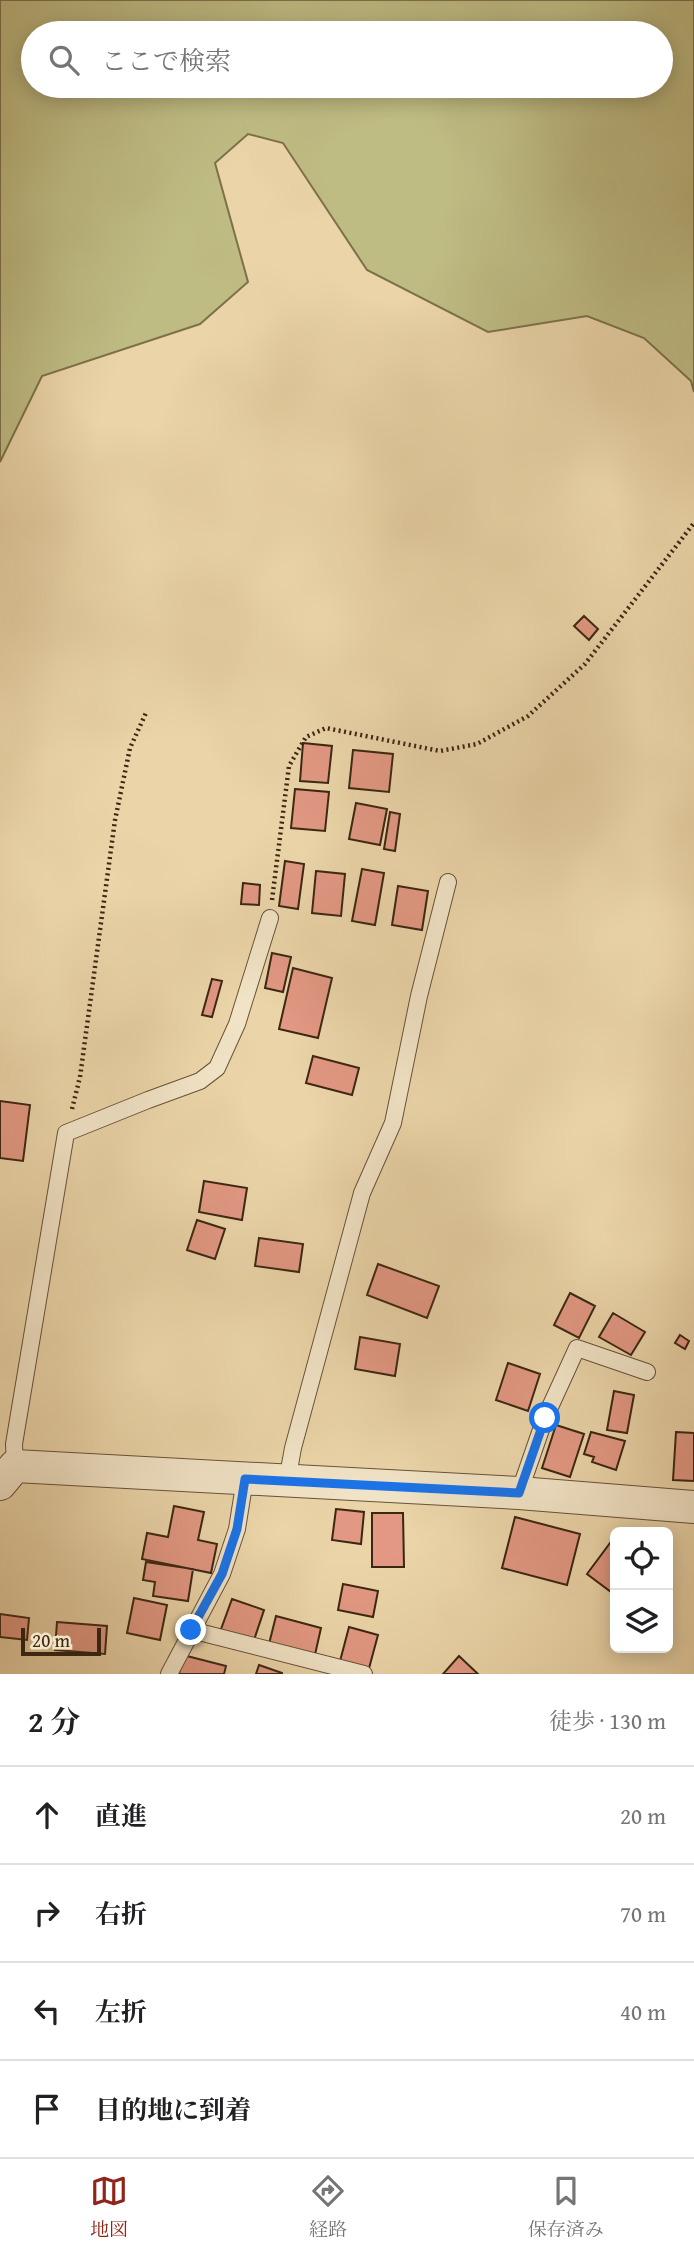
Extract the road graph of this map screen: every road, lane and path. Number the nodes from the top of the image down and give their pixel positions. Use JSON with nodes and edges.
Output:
{"nodes":[{"id":1,"x":694,"y":523,"type":"edge"},
{"id":2,"x":146,"y":713,"type":"dead end"},
{"id":3,"x":448,"y":882,"type":"dead end"},
{"id":4,"x":270,"y":918,"type":"joint"},
{"id":5,"x":65,"y":1133,"type":"junction"},
{"id":6,"x":647,"y":1372,"type":"dead end"},
{"id":7,"x":7,"y":1475,"type":"edge"},
{"id":8,"x":245,"y":1479,"type":"junction"},
{"id":9,"x":286,"y":1481,"type":"junction"},
{"id":10,"x":519,"y":1493,"type":"junction"},
{"id":11,"x":694,"y":1507,"type":"edge"},
{"id":12,"x":191,"y":1630,"type":"junction"},
{"id":13,"x":169,"y":1674,"type":"edge"},
{"id":14,"x":363,"y":1674,"type":"edge"}],
"edges":[{"from":1,"to":4,"type":"path"},
{"from":2,"to":5,"type":"path"},
{"from":3,"to":9,"type":"lane"},
{"from":4,"to":5,"type":"lane"},
{"from":5,"to":7,"type":"lane"},
{"from":6,"to":10,"type":"lane"},
{"from":7,"to":8,"type":"street"},
{"from":8,"to":9,"type":"street"},
{"from":8,"to":12,"type":"lane"},
{"from":9,"to":10,"type":"street"},
{"from":10,"to":11,"type":"street"},
{"from":12,"to":13,"type":"lane"},
{"from":12,"to":14,"type":"lane"}]}
